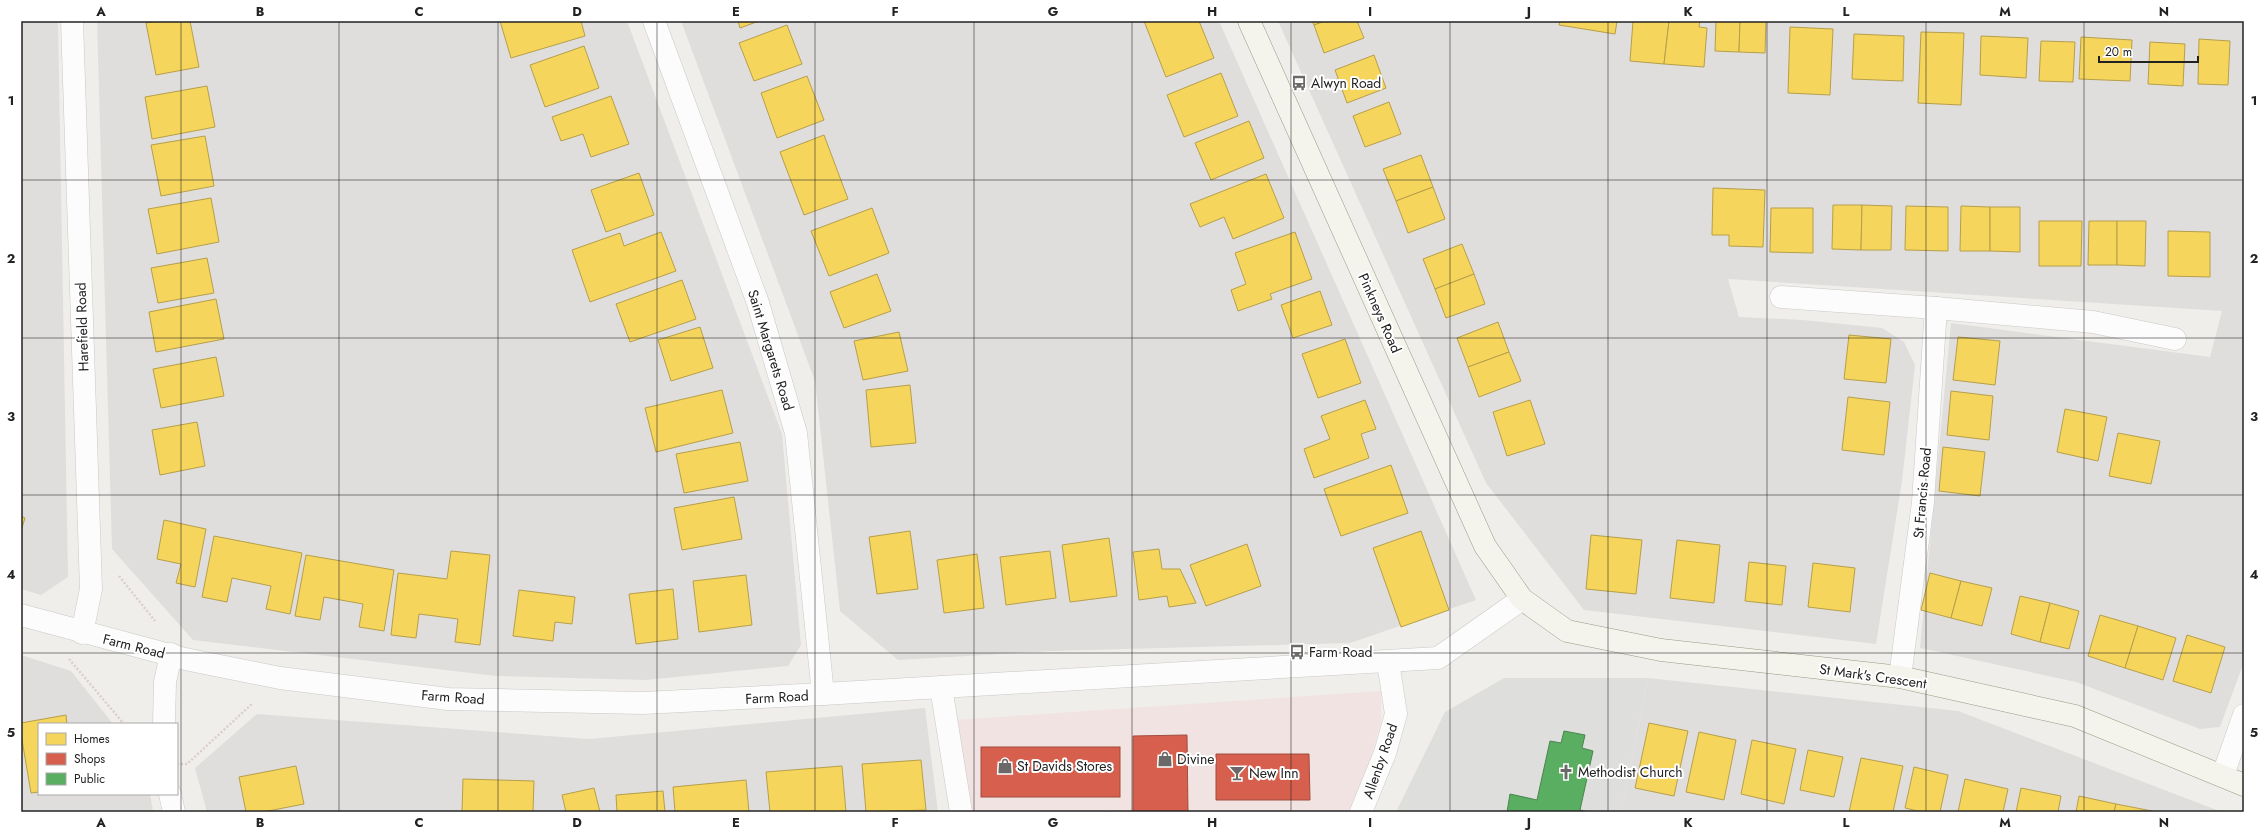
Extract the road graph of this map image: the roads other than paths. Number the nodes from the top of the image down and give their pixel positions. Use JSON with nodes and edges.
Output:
{"nodes":[{"id":1,"x":72,"y":21,"type":"edge"},
{"id":2,"x":654,"y":21,"type":"edge"},
{"id":3,"x":1249,"y":21,"type":"edge"},
{"id":4,"x":1780,"y":296,"type":"dead end"},
{"id":5,"x":1936,"y":308,"type":"junction"},
{"id":6,"x":2175,"y":339,"type":"dead end"},
{"id":7,"x":1522,"y":599,"type":"junction"},
{"id":8,"x":21,"y":615,"type":"edge"},
{"id":9,"x":82,"y":633,"type":"junction"},
{"id":10,"x":170,"y":654,"type":"junction"},
{"id":11,"x":1388,"y":662,"type":"junction"},
{"id":12,"x":1900,"y":677,"type":"junction"},
{"id":13,"x":941,"y":687,"type":"junction"},
{"id":14,"x":823,"y":694,"type":"junction"},
{"id":15,"x":2244,"y":715,"type":"edge"},
{"id":16,"x":164,"y":723,"type":"edge"},
{"id":17,"x":2223,"y":775,"type":"junction"},
{"id":18,"x":2244,"y":785,"type":"edge"},
{"id":19,"x":170,"y":795,"type":"edge"},
{"id":20,"x":174,"y":812,"type":"edge"},
{"id":21,"x":961,"y":812,"type":"edge"},
{"id":22,"x":1361,"y":812,"type":"edge"}],
"edges":[{"from":1,"to":9,"type":"street","name":"Harefield Road"},
{"from":2,"to":14,"type":"street","name":"Saint Margarets Road"},
{"from":3,"to":7,"type":"street","name":"Pinkneys Road"},
{"from":4,"to":5,"type":"street"},
{"from":5,"to":6,"type":"street"},
{"from":5,"to":12,"type":"street","name":"St Francis Road"},
{"from":7,"to":11,"type":"street","name":"Farm Road"},
{"from":7,"to":12,"type":"street","name":"St Mark's Crescent"},
{"from":8,"to":9,"type":"street","name":"Farm Road"},
{"from":9,"to":10,"type":"street","name":"Farm Road"},
{"from":10,"to":14,"type":"street","name":"Farm Road"},
{"from":10,"to":16,"type":"street"},
{"from":11,"to":13,"type":"street","name":"Farm Road"},
{"from":11,"to":22,"type":"street","name":"Allenby Road"},
{"from":12,"to":17,"type":"street","name":"St Mark's Crescent"},
{"from":13,"to":14,"type":"street","name":"Farm Road"},
{"from":13,"to":21,"type":"street"},
{"from":15,"to":17,"type":"street"},
{"from":17,"to":18,"type":"street","name":"St Mark's Crescent"},
{"from":19,"to":20,"type":"street"}]}
